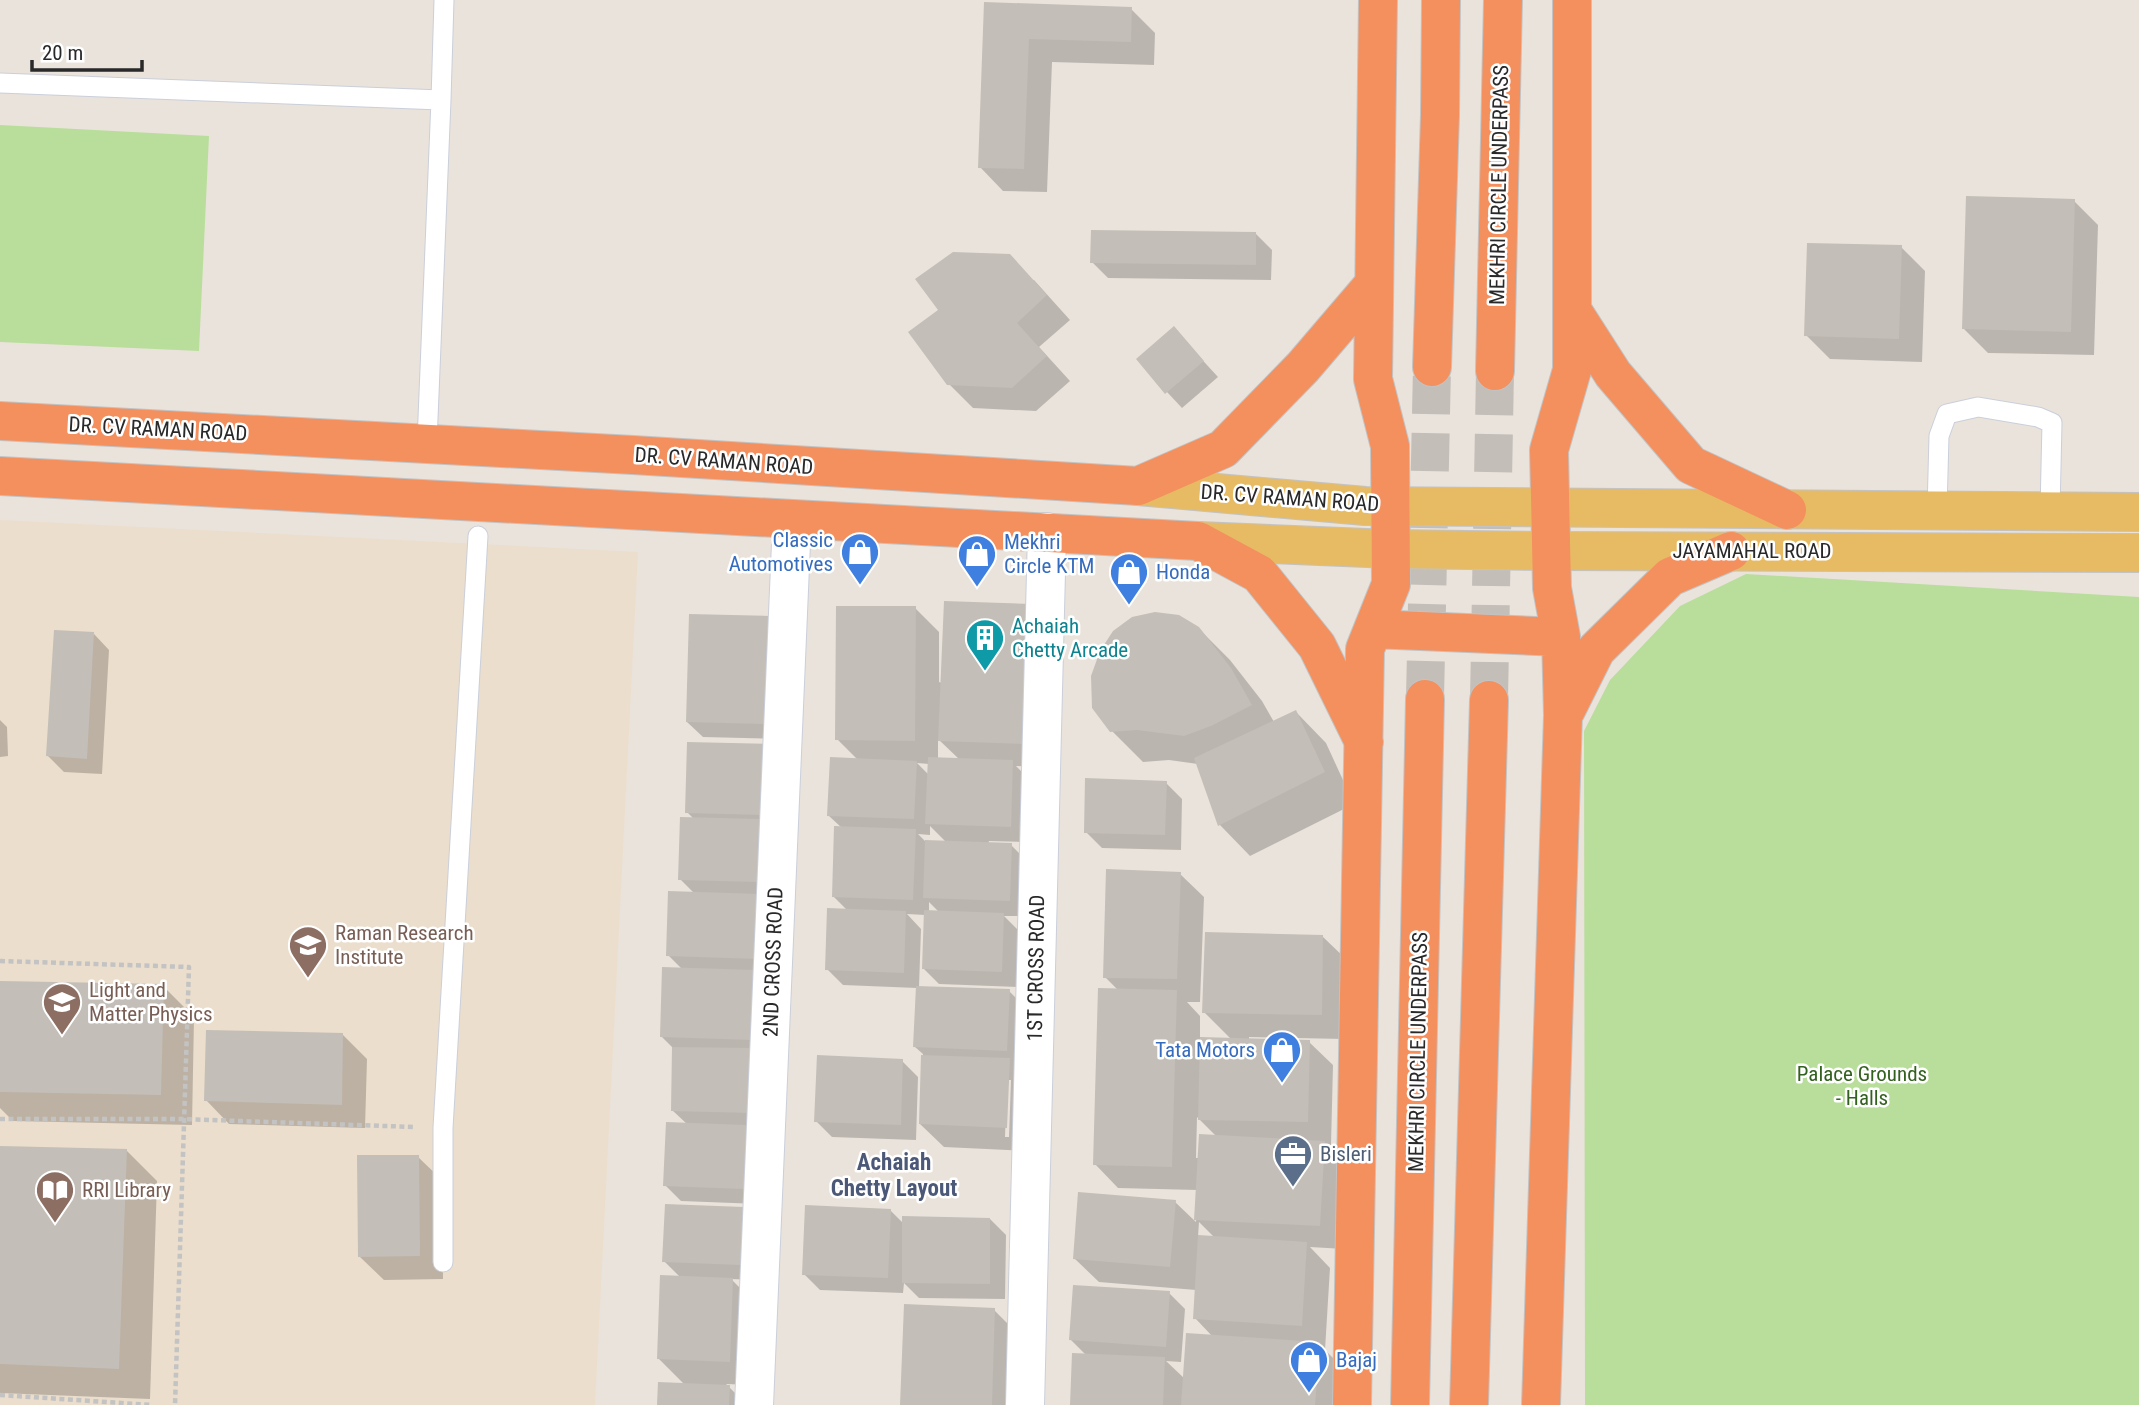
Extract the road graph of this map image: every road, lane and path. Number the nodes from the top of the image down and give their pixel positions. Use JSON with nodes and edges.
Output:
{"nodes":[{"id":1,"x":444,"y":0,"type":"edge"},
{"id":2,"x":1378,"y":0,"type":"edge"},
{"id":3,"x":1441,"y":0,"type":"edge"},
{"id":4,"x":1503,"y":0,"type":"edge"},
{"id":5,"x":1572,"y":0,"type":"edge"},
{"id":6,"x":0,"y":83,"type":"edge"},
{"id":7,"x":440,"y":100,"type":"junction"},
{"id":8,"x":1374,"y":284,"type":"junction"},
{"id":9,"x":1572,"y":310,"type":"junction"},
{"id":10,"x":1433,"y":367,"type":"tunnel mouth"},
{"id":11,"x":1495,"y":371,"type":"tunnel mouth"},
{"id":12,"x":0,"y":421,"type":"edge"},
{"id":13,"x":427,"y":443,"type":"junction"},
{"id":14,"x":0,"y":476,"type":"edge"},
{"id":15,"x":1138,"y":486,"type":"junction"},
{"id":16,"x":1391,"y":506,"type":"junction"},
{"id":17,"x":1448,"y":506,"type":"joint"},
{"id":18,"x":1550,"y":508,"type":"junction"},
{"id":19,"x":1787,"y":510,"type":"junction"},
{"id":20,"x":1937,"y":511,"type":"junction"},
{"id":21,"x":2050,"y":512,"type":"junction"},
{"id":22,"x":2139,"y":512,"type":"edge"},
{"id":23,"x":792,"y":520,"type":"junction"},
{"id":24,"x":1047,"y":532,"type":"junction"},
{"id":25,"x":478,"y":536,"type":"dead end"},
{"id":26,"x":1198,"y":541,"type":"junction"},
{"id":27,"x":1378,"y":548,"type":"junction"},
{"id":28,"x":1552,"y":551,"type":"junction"},
{"id":29,"x":1731,"y":551,"type":"junction"},
{"id":30,"x":2139,"y":553,"type":"edge"},
{"id":31,"x":1373,"y":629,"type":"junction"},
{"id":32,"x":1561,"y":637,"type":"junction"},
{"id":33,"x":1425,"y":699,"type":"tunnel mouth"},
{"id":34,"x":1489,"y":700,"type":"tunnel mouth"},
{"id":35,"x":1563,"y":715,"type":"junction"},
{"id":36,"x":1364,"y":742,"type":"junction"},
{"id":37,"x":0,"y":961,"type":"edge"},
{"id":38,"x":0,"y":1119,"type":"edge"},
{"id":39,"x":182,"y":1119,"type":"junction"},
{"id":40,"x":443,"y":1128,"type":"junction"},
{"id":41,"x":443,"y":1262,"type":"dead end"},
{"id":42,"x":0,"y":1395,"type":"edge"},
{"id":43,"x":152,"y":1405,"type":"edge"},
{"id":44,"x":175,"y":1405,"type":"edge"},
{"id":45,"x":754,"y":1405,"type":"edge"},
{"id":46,"x":1025,"y":1405,"type":"edge"},
{"id":47,"x":1352,"y":1405,"type":"edge"},
{"id":48,"x":1410,"y":1405,"type":"edge"},
{"id":49,"x":1469,"y":1405,"type":"edge"},
{"id":50,"x":1541,"y":1405,"type":"edge"}],
"edges":[{"from":1,"to":7,"type":"lane"},
{"from":2,"to":8,"type":"highway"},
{"from":3,"to":10,"type":"highway"},
{"from":4,"to":11,"type":"highway","name":"MEKHRI CIRCLE UNDERPASS"},
{"from":5,"to":9,"type":"highway"},
{"from":6,"to":7,"type":"lane"},
{"from":7,"to":13,"type":"lane"},
{"from":8,"to":15,"type":"highway"},
{"from":8,"to":16,"type":"highway"},
{"from":9,"to":18,"type":"highway"},
{"from":9,"to":19,"type":"highway"},
{"from":12,"to":13,"type":"highway","name":"DR. CV RAMAN ROAD"},
{"from":13,"to":15,"type":"highway","name":"DR. CV RAMAN ROAD"},
{"from":14,"to":23,"type":"highway"},
{"from":15,"to":16,"type":"main road","name":"DR. CV RAMAN ROAD"},
{"from":16,"to":17,"type":"main road","name":"DR. CV RAMAN ROAD"},
{"from":16,"to":27,"type":"highway"},
{"from":17,"to":18,"type":"main road","name":"JAYAMAHAL ROAD"},
{"from":18,"to":19,"type":"main road","name":"JAYAMAHAL ROAD"},
{"from":18,"to":28,"type":"highway"},
{"from":19,"to":20,"type":"main road","name":"JAYAMAHAL ROAD"},
{"from":20,"to":21,"type":"main road","name":"JAYAMAHAL ROAD"},
{"from":20,"to":21,"type":"lane"},
{"from":21,"to":22,"type":"main road","name":"JAYAMAHAL ROAD"},
{"from":23,"to":24,"type":"highway"},
{"from":23,"to":45,"type":"street","name":"2ND CROSS ROAD"},
{"from":24,"to":26,"type":"highway"},
{"from":24,"to":46,"type":"street","name":"1ST CROSS ROAD"},
{"from":25,"to":40,"type":"lane"},
{"from":26,"to":27,"type":"main road"},
{"from":26,"to":36,"type":"highway"},
{"from":27,"to":28,"type":"main road","name":"JAYAMAHAL ROAD"},
{"from":27,"to":31,"type":"highway"},
{"from":28,"to":29,"type":"main road","name":"JAYAMAHAL ROAD"},
{"from":28,"to":32,"type":"highway"},
{"from":29,"to":30,"type":"main road","name":"JAYAMAHAL ROAD"},
{"from":29,"to":35,"type":"highway"},
{"from":31,"to":32,"type":"highway"},
{"from":31,"to":36,"type":"highway"},
{"from":32,"to":35,"type":"highway"},
{"from":33,"to":48,"type":"highway","name":"MEKHRI CIRCLE UNDERPASS"},
{"from":34,"to":49,"type":"highway"},
{"from":35,"to":50,"type":"highway"},
{"from":36,"to":47,"type":"highway"},
{"from":37,"to":39,"type":"path"},
{"from":38,"to":39,"type":"path"},
{"from":39,"to":40,"type":"path"},
{"from":39,"to":44,"type":"path"},
{"from":40,"to":41,"type":"lane"},
{"from":42,"to":43,"type":"path"}]}
